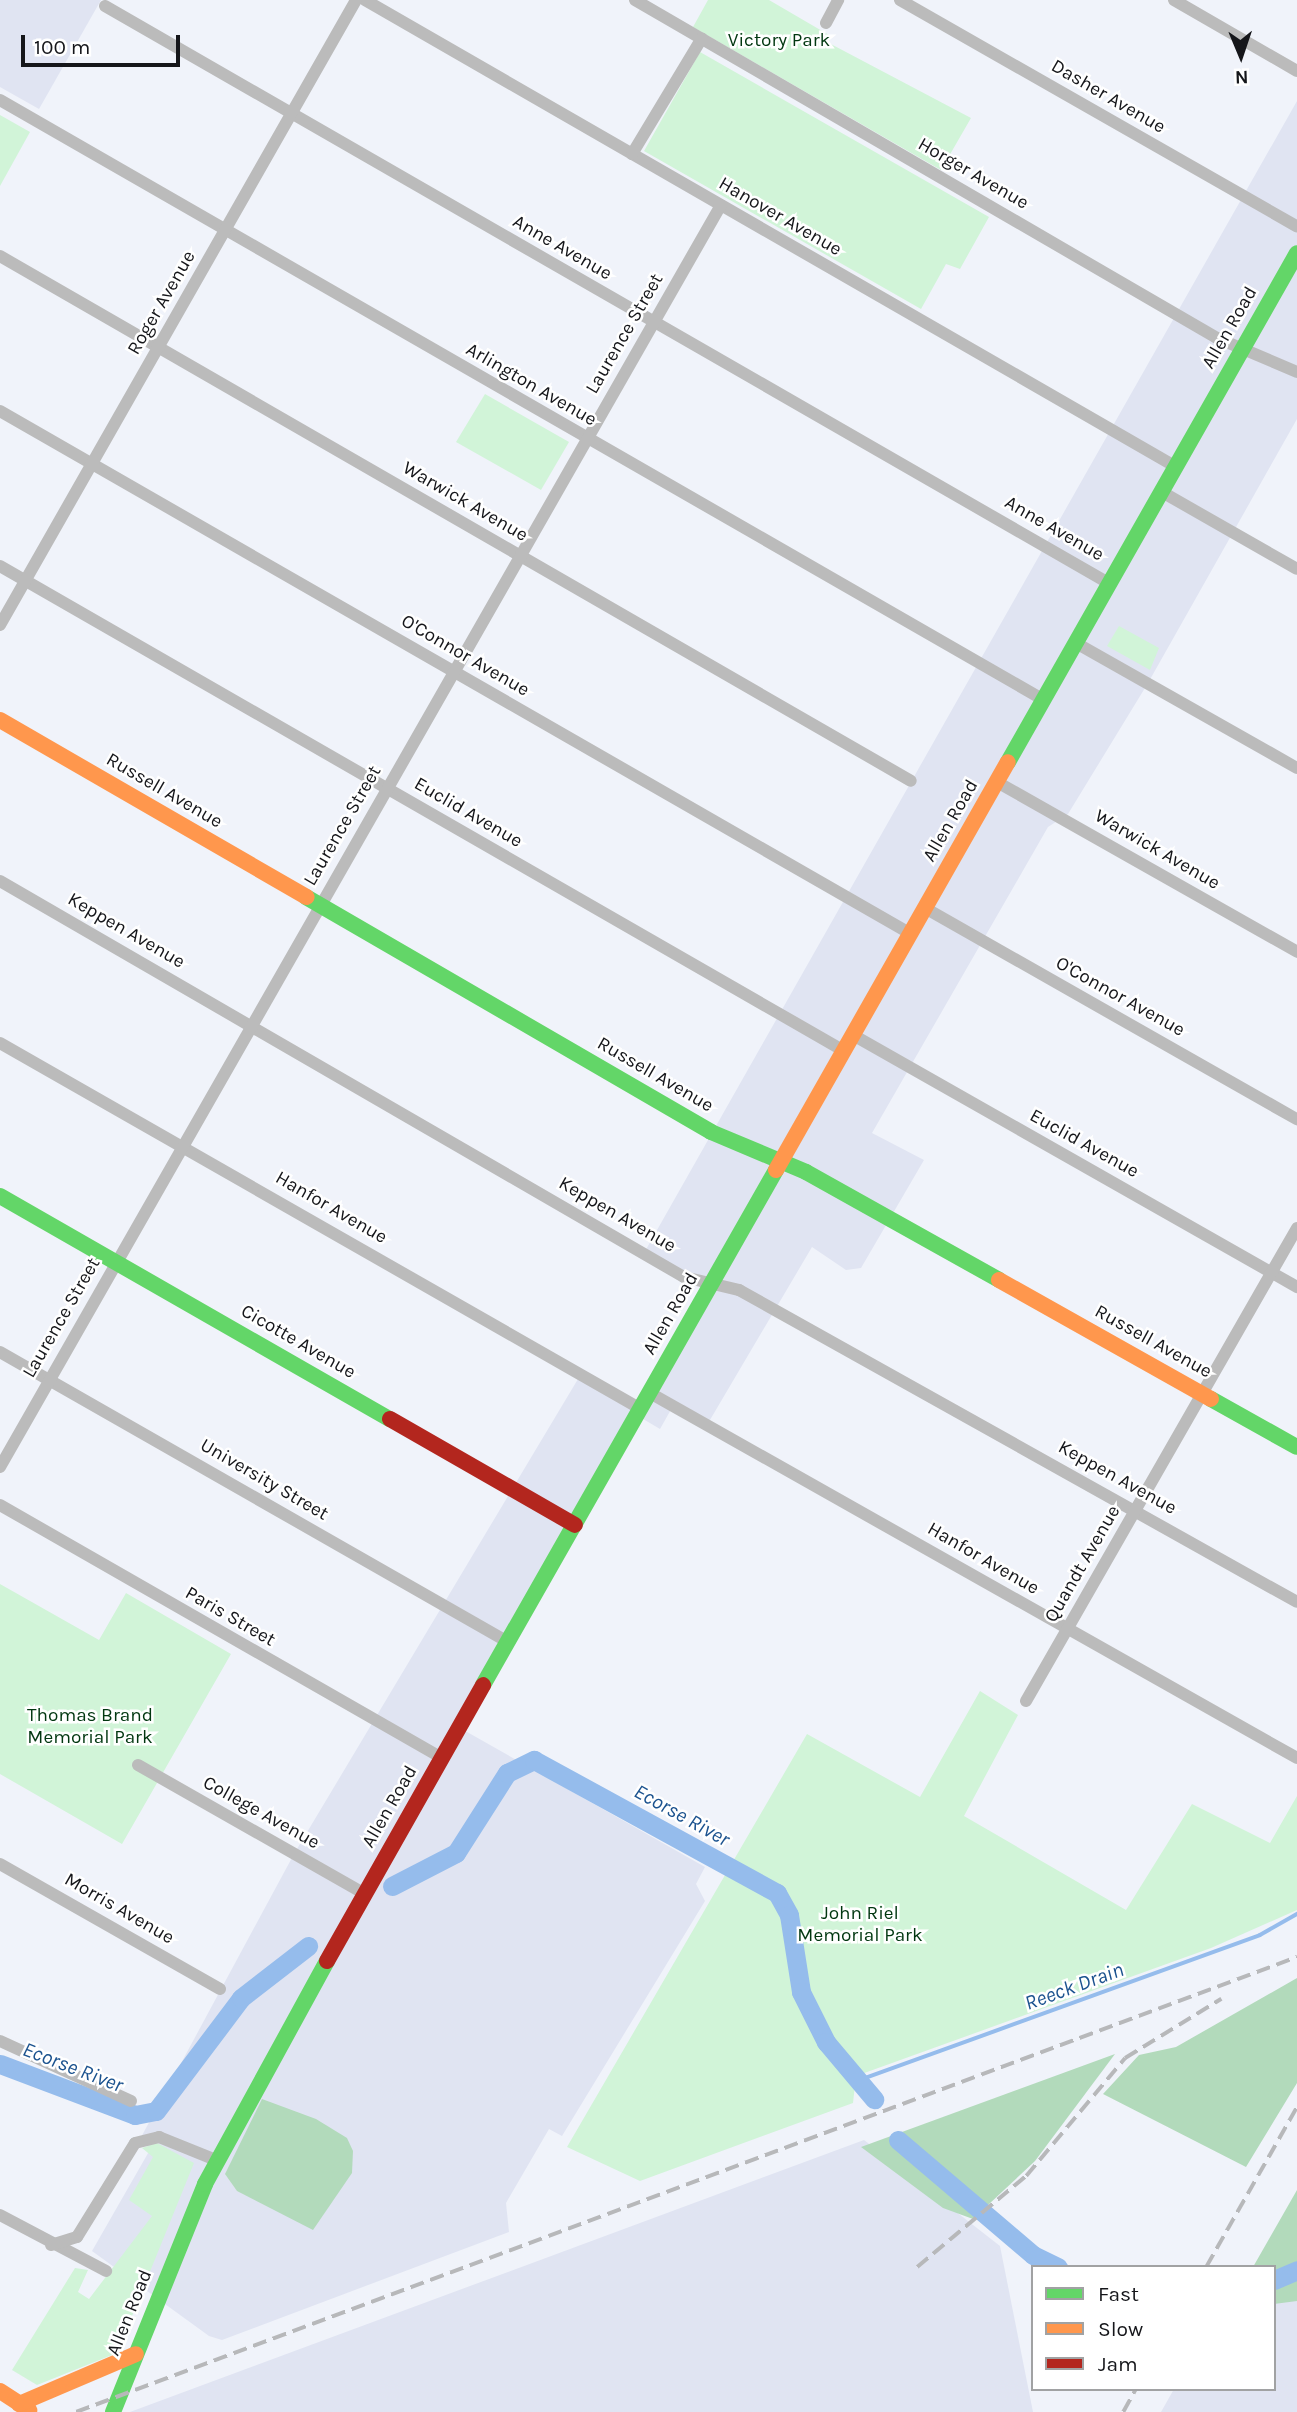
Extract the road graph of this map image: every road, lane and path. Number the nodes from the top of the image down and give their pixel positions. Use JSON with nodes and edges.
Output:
{"nodes":[{"id":1,"x":356,"y":0,"type":"edge"},
{"id":2,"x":365,"y":0,"type":"edge"},
{"id":3,"x":635,"y":0,"type":"edge"},
{"id":4,"x":838,"y":0,"type":"edge"},
{"id":5,"x":900,"y":0,"type":"edge"},
{"id":6,"x":1174,"y":0,"type":"edge"},
{"id":7,"x":105,"y":6,"type":"dead end"},
{"id":8,"x":826,"y":23,"type":"dead end"},
{"id":9,"x":702,"y":38,"type":"junction"},
{"id":10,"x":1297,"y":71,"type":"edge"},
{"id":11,"x":0,"y":100,"type":"edge"},
{"id":12,"x":292,"y":113,"type":"junction"},
{"id":13,"x":632,"y":154,"type":"junction"},
{"id":14,"x":721,"y":205,"type":"junction"},
{"id":15,"x":1297,"y":226,"type":"edge"},
{"id":16,"x":225,"y":230,"type":"junction"},
{"id":17,"x":1297,"y":253,"type":"edge"},
{"id":18,"x":0,"y":256,"type":"edge"},
{"id":19,"x":653,"y":323,"type":"junction"},
{"id":20,"x":158,"y":347,"type":"junction"},
{"id":21,"x":1242,"y":347,"type":"junction"},
{"id":22,"x":1297,"y":372,"type":"edge"},
{"id":23,"x":0,"y":411,"type":"edge"},
{"id":24,"x":586,"y":439,"type":"junction"},
{"id":25,"x":92,"y":464,"type":"junction"},
{"id":26,"x":1176,"y":467,"type":"junction"},
{"id":27,"x":1162,"y":492,"type":"junction"},
{"id":28,"x":520,"y":555,"type":"junction"},
{"id":29,"x":0,"y":566,"type":"edge"},
{"id":30,"x":1297,"y":569,"type":"edge"},
{"id":31,"x":25,"y":580,"type":"junction"},
{"id":32,"x":1110,"y":584,"type":"junction"},
{"id":33,"x":0,"y":625,"type":"edge"},
{"id":34,"x":1076,"y":643,"type":"junction"},
{"id":35,"x":453,"y":671,"type":"junction"},
{"id":36,"x":1044,"y":700,"type":"junction"},
{"id":37,"x":0,"y":720,"type":"edge"},
{"id":38,"x":1297,"y":768,"type":"edge"},
{"id":39,"x":911,"y":781,"type":"dead end"},
{"id":40,"x":998,"y":782,"type":"junction"},
{"id":41,"x":387,"y":788,"type":"junction"},
{"id":42,"x":0,"y":881,"type":"edge"},
{"id":43,"x":320,"y":905,"type":"junction"},
{"id":44,"x":925,"y":908,"type":"junction"},
{"id":45,"x":911,"y":934,"type":"junction"},
{"id":46,"x":1297,"y":952,"type":"edge"},
{"id":47,"x":252,"y":1025,"type":"junction"},
{"id":48,"x":853,"y":1035,"type":"junction"},
{"id":49,"x":0,"y":1043,"type":"edge"},
{"id":50,"x":844,"y":1051,"type":"junction"},
{"id":51,"x":1297,"y":1119,"type":"edge"},
{"id":52,"x":184,"y":1145,"type":"junction"},
{"id":53,"x":780,"y":1164,"type":"junction"},
{"id":54,"x":0,"y":1196,"type":"edge"},
{"id":55,"x":1297,"y":1228,"type":"edge"},
{"id":56,"x":117,"y":1262,"type":"junction"},
{"id":57,"x":1272,"y":1272,"type":"junction"},
{"id":58,"x":712,"y":1283,"type":"junction"},
{"id":59,"x":1297,"y":1286,"type":"edge"},
{"id":60,"x":0,"y":1352,"type":"edge"},
{"id":61,"x":49,"y":1380,"type":"junction"},
{"id":62,"x":650,"y":1393,"type":"junction"},
{"id":63,"x":1203,"y":1394,"type":"junction"},
{"id":64,"x":641,"y":1409,"type":"junction"},
{"id":65,"x":1297,"y":1447,"type":"edge"},
{"id":66,"x":0,"y":1466,"type":"edge"},
{"id":67,"x":0,"y":1505,"type":"edge"},
{"id":68,"x":1136,"y":1511,"type":"junction"},
{"id":69,"x":575,"y":1525,"type":"junction"},
{"id":70,"x":1297,"y":1602,"type":"edge"},
{"id":71,"x":1067,"y":1630,"type":"junction"},
{"id":72,"x":508,"y":1642,"type":"junction"},
{"id":73,"x":1026,"y":1701,"type":"dead end"},
{"id":74,"x":442,"y":1758,"type":"junction"},
{"id":75,"x":1297,"y":1758,"type":"edge"},
{"id":76,"x":138,"y":1765,"type":"dead end"},
{"id":77,"x":0,"y":1864,"type":"edge"},
{"id":78,"x":365,"y":1894,"type":"junction"},
{"id":79,"x":220,"y":1989,"type":"dead end"},
{"id":80,"x":0,"y":2041,"type":"edge"},
{"id":81,"x":131,"y":2101,"type":"dead end"},
{"id":82,"x":216,"y":2160,"type":"junction"},
{"id":83,"x":0,"y":2215,"type":"edge"},
{"id":84,"x":51,"y":2245,"type":"junction"},
{"id":85,"x":106,"y":2272,"type":"dead end"},
{"id":86,"x":136,"y":2354,"type":"junction"},
{"id":87,"x":0,"y":2391,"type":"edge"},
{"id":88,"x":25,"y":2408,"type":"edge"},
{"id":89,"x":113,"y":2412,"type":"edge"}],
"edges":[{"from":1,"to":12,"type":"street","name":"Roger Avenue"},
{"from":2,"to":13,"type":"street","name":"Hanover Avenue"},
{"from":3,"to":9,"type":"street","name":"Horger Avenue"},
{"from":4,"to":8,"type":"street"},
{"from":5,"to":15,"type":"street","name":"Dasher Avenue"},
{"from":6,"to":10,"type":"street"},
{"from":7,"to":12,"type":"street","name":"Anne Avenue"},
{"from":9,"to":13,"type":"street"},
{"from":9,"to":21,"type":"street","name":"Horger Avenue"},
{"from":11,"to":16,"type":"street","name":"Arlington Avenue"},
{"from":12,"to":16,"type":"street","name":"Roger Avenue"},
{"from":12,"to":19,"type":"street","name":"Anne Avenue"},
{"from":13,"to":14,"type":"street","name":"Hanover Avenue"},
{"from":14,"to":19,"type":"street","name":"Laurence Street"},
{"from":14,"to":26,"type":"street","name":"Hanover Avenue"},
{"from":16,"to":20,"type":"street","name":"Roger Avenue"},
{"from":16,"to":24,"type":"street","name":"Arlington Avenue"},
{"from":17,"to":21,"type":"main road","name":"Allen Road"},
{"from":18,"to":20,"type":"street","name":"Warwick Avenue"},
{"from":19,"to":24,"type":"street","name":"Laurence Street"},
{"from":19,"to":32,"type":"street","name":"Anne Avenue"},
{"from":20,"to":25,"type":"street","name":"Roger Avenue"},
{"from":20,"to":28,"type":"street","name":"Warwick Avenue"},
{"from":21,"to":22,"type":"street","name":"Horger Avenue"},
{"from":21,"to":26,"type":"main road","name":"Allen Road"},
{"from":23,"to":25,"type":"street","name":"O'Connor Avenue"},
{"from":24,"to":28,"type":"street","name":"Laurence Street"},
{"from":24,"to":36,"type":"street","name":"Arlington Avenue"},
{"from":25,"to":31,"type":"street","name":"Roger Avenue"},
{"from":25,"to":35,"type":"street","name":"O'Connor Avenue"},
{"from":26,"to":27,"type":"main road","name":"Allen Road"},
{"from":27,"to":30,"type":"street"},
{"from":27,"to":32,"type":"main road","name":"Allen Road"},
{"from":28,"to":35,"type":"street","name":"Laurence Street"},
{"from":28,"to":39,"type":"street","name":"Warwick Avenue"},
{"from":29,"to":31,"type":"street","name":"Euclid Avenue"},
{"from":31,"to":33,"type":"street","name":"Roger Avenue"},
{"from":31,"to":41,"type":"street","name":"Euclid Avenue"},
{"from":32,"to":34,"type":"main road","name":"Allen Road"},
{"from":34,"to":36,"type":"main road","name":"Allen Road"},
{"from":34,"to":38,"type":"street"},
{"from":35,"to":41,"type":"street","name":"Laurence Street"},
{"from":35,"to":45,"type":"street","name":"O'Connor Avenue"},
{"from":36,"to":40,"type":"main road","name":"Allen Road"},
{"from":37,"to":43,"type":"main road","name":"Russell Avenue"},
{"from":40,"to":44,"type":"main road","name":"Allen Road"},
{"from":40,"to":46,"type":"street","name":"Warwick Avenue"},
{"from":41,"to":43,"type":"street","name":"Laurence Street"},
{"from":41,"to":50,"type":"street","name":"Euclid Avenue"},
{"from":42,"to":47,"type":"street","name":"Keppen Avenue"},
{"from":43,"to":47,"type":"street","name":"Laurence Street"},
{"from":43,"to":53,"type":"main road","name":"Russell Avenue"},
{"from":44,"to":45,"type":"main road","name":"Allen Road"},
{"from":44,"to":51,"type":"street","name":"O'Connor Avenue"},
{"from":45,"to":48,"type":"main road","name":"Allen Road"},
{"from":47,"to":52,"type":"street","name":"Laurence Street"},
{"from":47,"to":58,"type":"street","name":"Keppen Avenue"},
{"from":48,"to":50,"type":"main road","name":"Allen Road"},
{"from":48,"to":57,"type":"street","name":"Euclid Avenue"},
{"from":49,"to":52,"type":"street","name":"Hanfor Avenue"},
{"from":50,"to":53,"type":"main road","name":"Allen Road"},
{"from":52,"to":56,"type":"street","name":"Laurence Street"},
{"from":52,"to":64,"type":"street","name":"Hanfor Avenue"},
{"from":53,"to":58,"type":"main road","name":"Allen Road"},
{"from":53,"to":63,"type":"main road","name":"Russell Avenue"},
{"from":54,"to":56,"type":"main road","name":"Cicotte Avenue"},
{"from":55,"to":57,"type":"street","name":"Quandt Avenue"},
{"from":56,"to":61,"type":"street","name":"Laurence Street"},
{"from":56,"to":69,"type":"main road","name":"Cicotte Avenue"},
{"from":57,"to":59,"type":"street","name":"Euclid Avenue"},
{"from":57,"to":63,"type":"street","name":"Quandt Avenue"},
{"from":58,"to":62,"type":"main road","name":"Allen Road"},
{"from":58,"to":68,"type":"street","name":"Keppen Avenue"},
{"from":60,"to":61,"type":"street","name":"University Street"},
{"from":61,"to":66,"type":"street","name":"Laurence Street"},
{"from":61,"to":72,"type":"street","name":"University Street"},
{"from":62,"to":64,"type":"main road","name":"Allen Road"},
{"from":62,"to":71,"type":"street","name":"Hanfor Avenue"},
{"from":63,"to":65,"type":"main road","name":"Russell Avenue"},
{"from":63,"to":68,"type":"street","name":"Quandt Avenue"},
{"from":64,"to":69,"type":"main road","name":"Allen Road"},
{"from":67,"to":74,"type":"street","name":"Paris Street"},
{"from":68,"to":70,"type":"street","name":"Keppen Avenue"},
{"from":68,"to":71,"type":"street","name":"Quandt Avenue"},
{"from":69,"to":72,"type":"main road","name":"Allen Road"},
{"from":71,"to":73,"type":"street","name":"Quandt Avenue"},
{"from":71,"to":75,"type":"street","name":"Hanfor Avenue"},
{"from":72,"to":74,"type":"main road","name":"Allen Road"},
{"from":74,"to":78,"type":"main road","name":"Allen Road"},
{"from":76,"to":78,"type":"street","name":"College Avenue"},
{"from":77,"to":79,"type":"street","name":"Morris Avenue"},
{"from":78,"to":82,"type":"main road","name":"Allen Road"},
{"from":80,"to":81,"type":"street"},
{"from":82,"to":84,"type":"street"},
{"from":82,"to":86,"type":"main road","name":"Allen Road"},
{"from":83,"to":84,"type":"street"},
{"from":84,"to":85,"type":"street"},
{"from":86,"to":88,"type":"main road"},
{"from":86,"to":89,"type":"main road","name":"Allen Road"},
{"from":87,"to":88,"type":"main road"}]}
